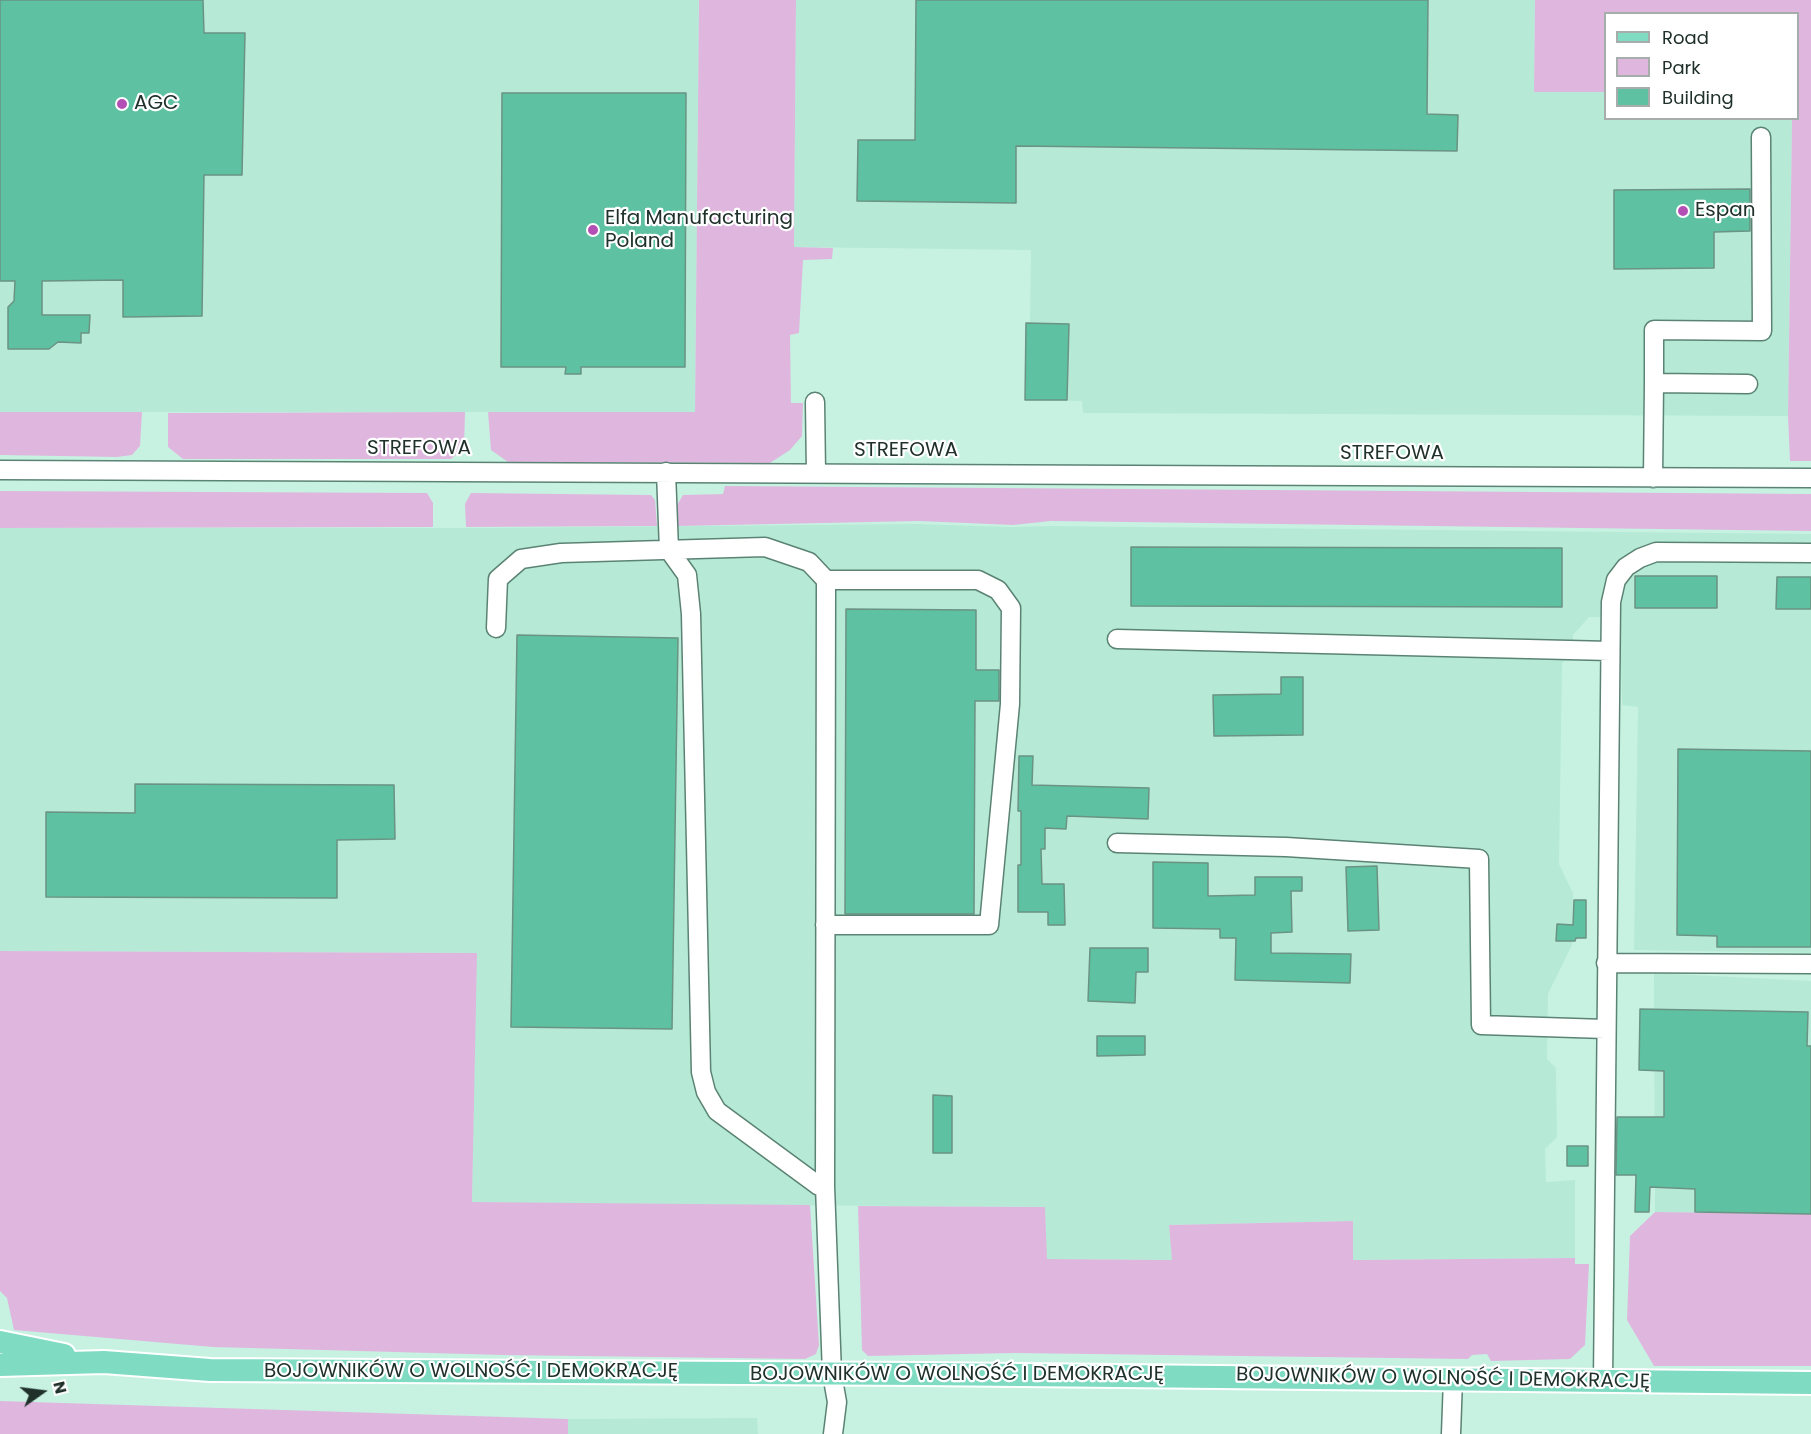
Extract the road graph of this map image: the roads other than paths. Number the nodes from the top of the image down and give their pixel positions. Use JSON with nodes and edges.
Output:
{"nodes":[{"id":1,"x":1761,"y":137,"type":"dead end"},
{"id":2,"x":1654,"y":383,"type":"junction"},
{"id":3,"x":1748,"y":384,"type":"dead end"},
{"id":4,"x":815,"y":402,"type":"dead end"},
{"id":5,"x":0,"y":470,"type":"edge"},
{"id":6,"x":666,"y":472,"type":"junction"},
{"id":7,"x":816,"y":473,"type":"junction"},
{"id":8,"x":1653,"y":478,"type":"junction"},
{"id":9,"x":1811,"y":478,"type":"edge"},
{"id":10,"x":669,"y":550,"type":"junction"},
{"id":11,"x":1811,"y":553,"type":"edge"},
{"id":12,"x":826,"y":580,"type":"junction"},
{"id":13,"x":496,"y":628,"type":"dead end"},
{"id":14,"x":1117,"y":639,"type":"dead end"},
{"id":15,"x":1610,"y":651,"type":"junction"},
{"id":16,"x":1117,"y":843,"type":"dead end"},
{"id":17,"x":825,"y":925,"type":"junction"},
{"id":18,"x":1606,"y":963,"type":"junction"},
{"id":19,"x":1811,"y":964,"type":"edge"},
{"id":20,"x":1605,"y":1029,"type":"junction"},
{"id":21,"x":825,"y":1186,"type":"junction"},
{"id":22,"x":0,"y":1342,"type":"edge"},
{"id":23,"x":104,"y":1362,"type":"junction"},
{"id":24,"x":0,"y":1365,"type":"edge"},
{"id":25,"x":832,"y":1374,"type":"junction"},
{"id":26,"x":1453,"y":1379,"type":"junction"},
{"id":27,"x":1602,"y":1380,"type":"junction"},
{"id":28,"x":1811,"y":1383,"type":"edge"},
{"id":29,"x":833,"y":1434,"type":"edge"},
{"id":30,"x":1451,"y":1434,"type":"edge"}],
"edges":[{"from":1,"to":2,"type":"street"},
{"from":2,"to":3,"type":"street"},
{"from":2,"to":8,"type":"street"},
{"from":4,"to":7,"type":"street"},
{"from":5,"to":6,"type":"street","name":"STREFOWA"},
{"from":6,"to":7,"type":"street","name":"STREFOWA"},
{"from":6,"to":10,"type":"street"},
{"from":7,"to":8,"type":"street","name":"STREFOWA"},
{"from":8,"to":9,"type":"street","name":"STREFOWA"},
{"from":10,"to":12,"type":"street"},
{"from":10,"to":13,"type":"street"},
{"from":10,"to":21,"type":"street"},
{"from":11,"to":15,"type":"street"},
{"from":12,"to":17,"type":"street"},
{"from":12,"to":17,"type":"street"},
{"from":14,"to":15,"type":"street"},
{"from":15,"to":18,"type":"street"},
{"from":16,"to":20,"type":"street"},
{"from":17,"to":21,"type":"street"},
{"from":18,"to":19,"type":"street"},
{"from":18,"to":20,"type":"street"},
{"from":20,"to":27,"type":"street"},
{"from":21,"to":25,"type":"street"},
{"from":22,"to":23,"type":"main road","name":"BOJOWNIKÓW O WOLNOŚĆ I DEMOKRACJĘ"},
{"from":23,"to":24,"type":"main road","name":"BOJOWNIKÓW O WOLNOŚĆ I DEMOKRACJĘ"},
{"from":23,"to":25,"type":"main road","name":"BOJOWNIKÓW O WOLNOŚĆ I DEMOKRACJĘ"},
{"from":25,"to":26,"type":"main road","name":"BOJOWNIKÓW O WOLNOŚĆ I DEMOKRACJĘ"},
{"from":25,"to":29,"type":"street"},
{"from":26,"to":27,"type":"main road","name":"BOJOWNIKÓW O WOLNOŚĆ I DEMOKRACJĘ"},
{"from":26,"to":30,"type":"street"},
{"from":27,"to":28,"type":"main road","name":"BOJOWNIKÓW O WOLNOŚĆ I DEMOKRACJĘ"}]}
